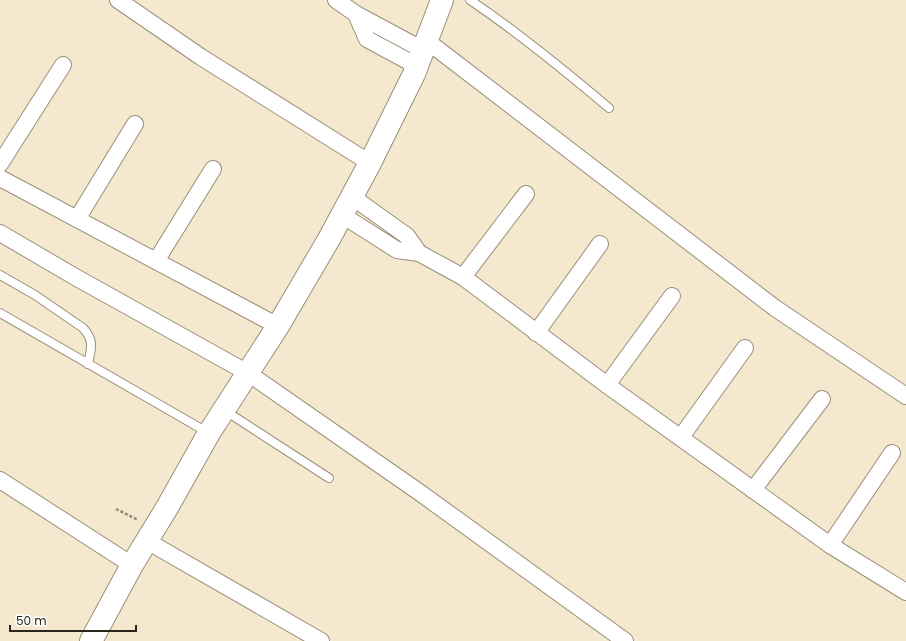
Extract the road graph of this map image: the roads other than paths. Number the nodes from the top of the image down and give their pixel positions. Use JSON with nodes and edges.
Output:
{"nodes":[{"id":1,"x":118,"y":0,"type":"edge"},
{"id":2,"x":336,"y":0,"type":"edge"},
{"id":3,"x":442,"y":0,"type":"edge"},
{"id":4,"x":470,"y":0,"type":"edge"},
{"id":5,"x":422,"y":52,"type":"junction"},
{"id":6,"x":63,"y":65,"type":"dead end"},
{"id":7,"x":609,"y":108,"type":"dead end"},
{"id":8,"x":135,"y":124,"type":"dead end"},
{"id":9,"x":370,"y":163,"type":"junction"},
{"id":10,"x":0,"y":164,"type":"edge"},
{"id":11,"x":213,"y":169,"type":"dead end"},
{"id":12,"x":0,"y":178,"type":"edge"},
{"id":13,"x":526,"y":194,"type":"dead end"},
{"id":14,"x":346,"y":205,"type":"junction"},
{"id":15,"x":77,"y":219,"type":"junction"},
{"id":16,"x":0,"y":233,"type":"edge"},
{"id":17,"x":600,"y":244,"type":"dead end"},
{"id":18,"x":156,"y":261,"type":"junction"},
{"id":19,"x":0,"y":275,"type":"edge"},
{"id":20,"x":463,"y":277,"type":"junction"},
{"id":21,"x":672,"y":296,"type":"dead end"},
{"id":22,"x":0,"y":313,"type":"edge"},
{"id":23,"x":278,"y":326,"type":"junction"},
{"id":24,"x":536,"y":333,"type":"junction"},
{"id":25,"x":746,"y":348,"type":"dead end"},
{"id":26,"x":88,"y":364,"type":"junction"},
{"id":27,"x":248,"y":373,"type":"junction"},
{"id":28,"x":608,"y":385,"type":"junction"},
{"id":29,"x":906,"y":396,"type":"edge"},
{"id":30,"x":822,"y":399,"type":"dead end"},
{"id":31,"x":224,"y":409,"type":"junction"},
{"id":32,"x":208,"y":433,"type":"junction"},
{"id":33,"x":681,"y":437,"type":"junction"},
{"id":34,"x":892,"y":453,"type":"dead end"},
{"id":35,"x":329,"y":478,"type":"dead end"},
{"id":36,"x":0,"y":480,"type":"edge"},
{"id":37,"x":753,"y":490,"type":"junction"},
{"id":38,"x":151,"y":535,"type":"junction"},
{"id":39,"x":830,"y":544,"type":"junction"},
{"id":40,"x":132,"y":565,"type":"junction"},
{"id":41,"x":905,"y":590,"type":"edge"},
{"id":42,"x":91,"y":641,"type":"edge"},
{"id":43,"x":321,"y":641,"type":"edge"},
{"id":44,"x":625,"y":641,"type":"edge"}],
"edges":[{"from":1,"to":9,"type":"street"},
{"from":2,"to":5,"type":"street"},
{"from":3,"to":5,"type":"street"},
{"from":4,"to":7,"type":"lane"},
{"from":5,"to":9,"type":"street"},
{"from":5,"to":29,"type":"street"},
{"from":6,"to":10,"type":"street"},
{"from":8,"to":15,"type":"street"},
{"from":9,"to":14,"type":"street"},
{"from":11,"to":18,"type":"street"},
{"from":12,"to":15,"type":"street"},
{"from":13,"to":20,"type":"street"},
{"from":14,"to":20,"type":"street"},
{"from":14,"to":23,"type":"street"},
{"from":15,"to":18,"type":"street"},
{"from":16,"to":27,"type":"street"},
{"from":17,"to":24,"type":"street"},
{"from":18,"to":23,"type":"street"},
{"from":19,"to":26,"type":"lane"},
{"from":20,"to":24,"type":"street"},
{"from":21,"to":28,"type":"street"},
{"from":22,"to":26,"type":"lane"},
{"from":23,"to":27,"type":"street"},
{"from":24,"to":28,"type":"street"},
{"from":25,"to":33,"type":"street"},
{"from":26,"to":32,"type":"lane"},
{"from":27,"to":31,"type":"street"},
{"from":27,"to":44,"type":"street"},
{"from":28,"to":33,"type":"street"},
{"from":30,"to":37,"type":"street"},
{"from":31,"to":32,"type":"street"},
{"from":31,"to":35,"type":"lane"},
{"from":32,"to":38,"type":"street"},
{"from":33,"to":37,"type":"street"},
{"from":34,"to":39,"type":"street"},
{"from":36,"to":40,"type":"street"},
{"from":37,"to":39,"type":"street"},
{"from":38,"to":40,"type":"street"},
{"from":38,"to":43,"type":"street"},
{"from":39,"to":41,"type":"street"},
{"from":40,"to":42,"type":"street"}]}
